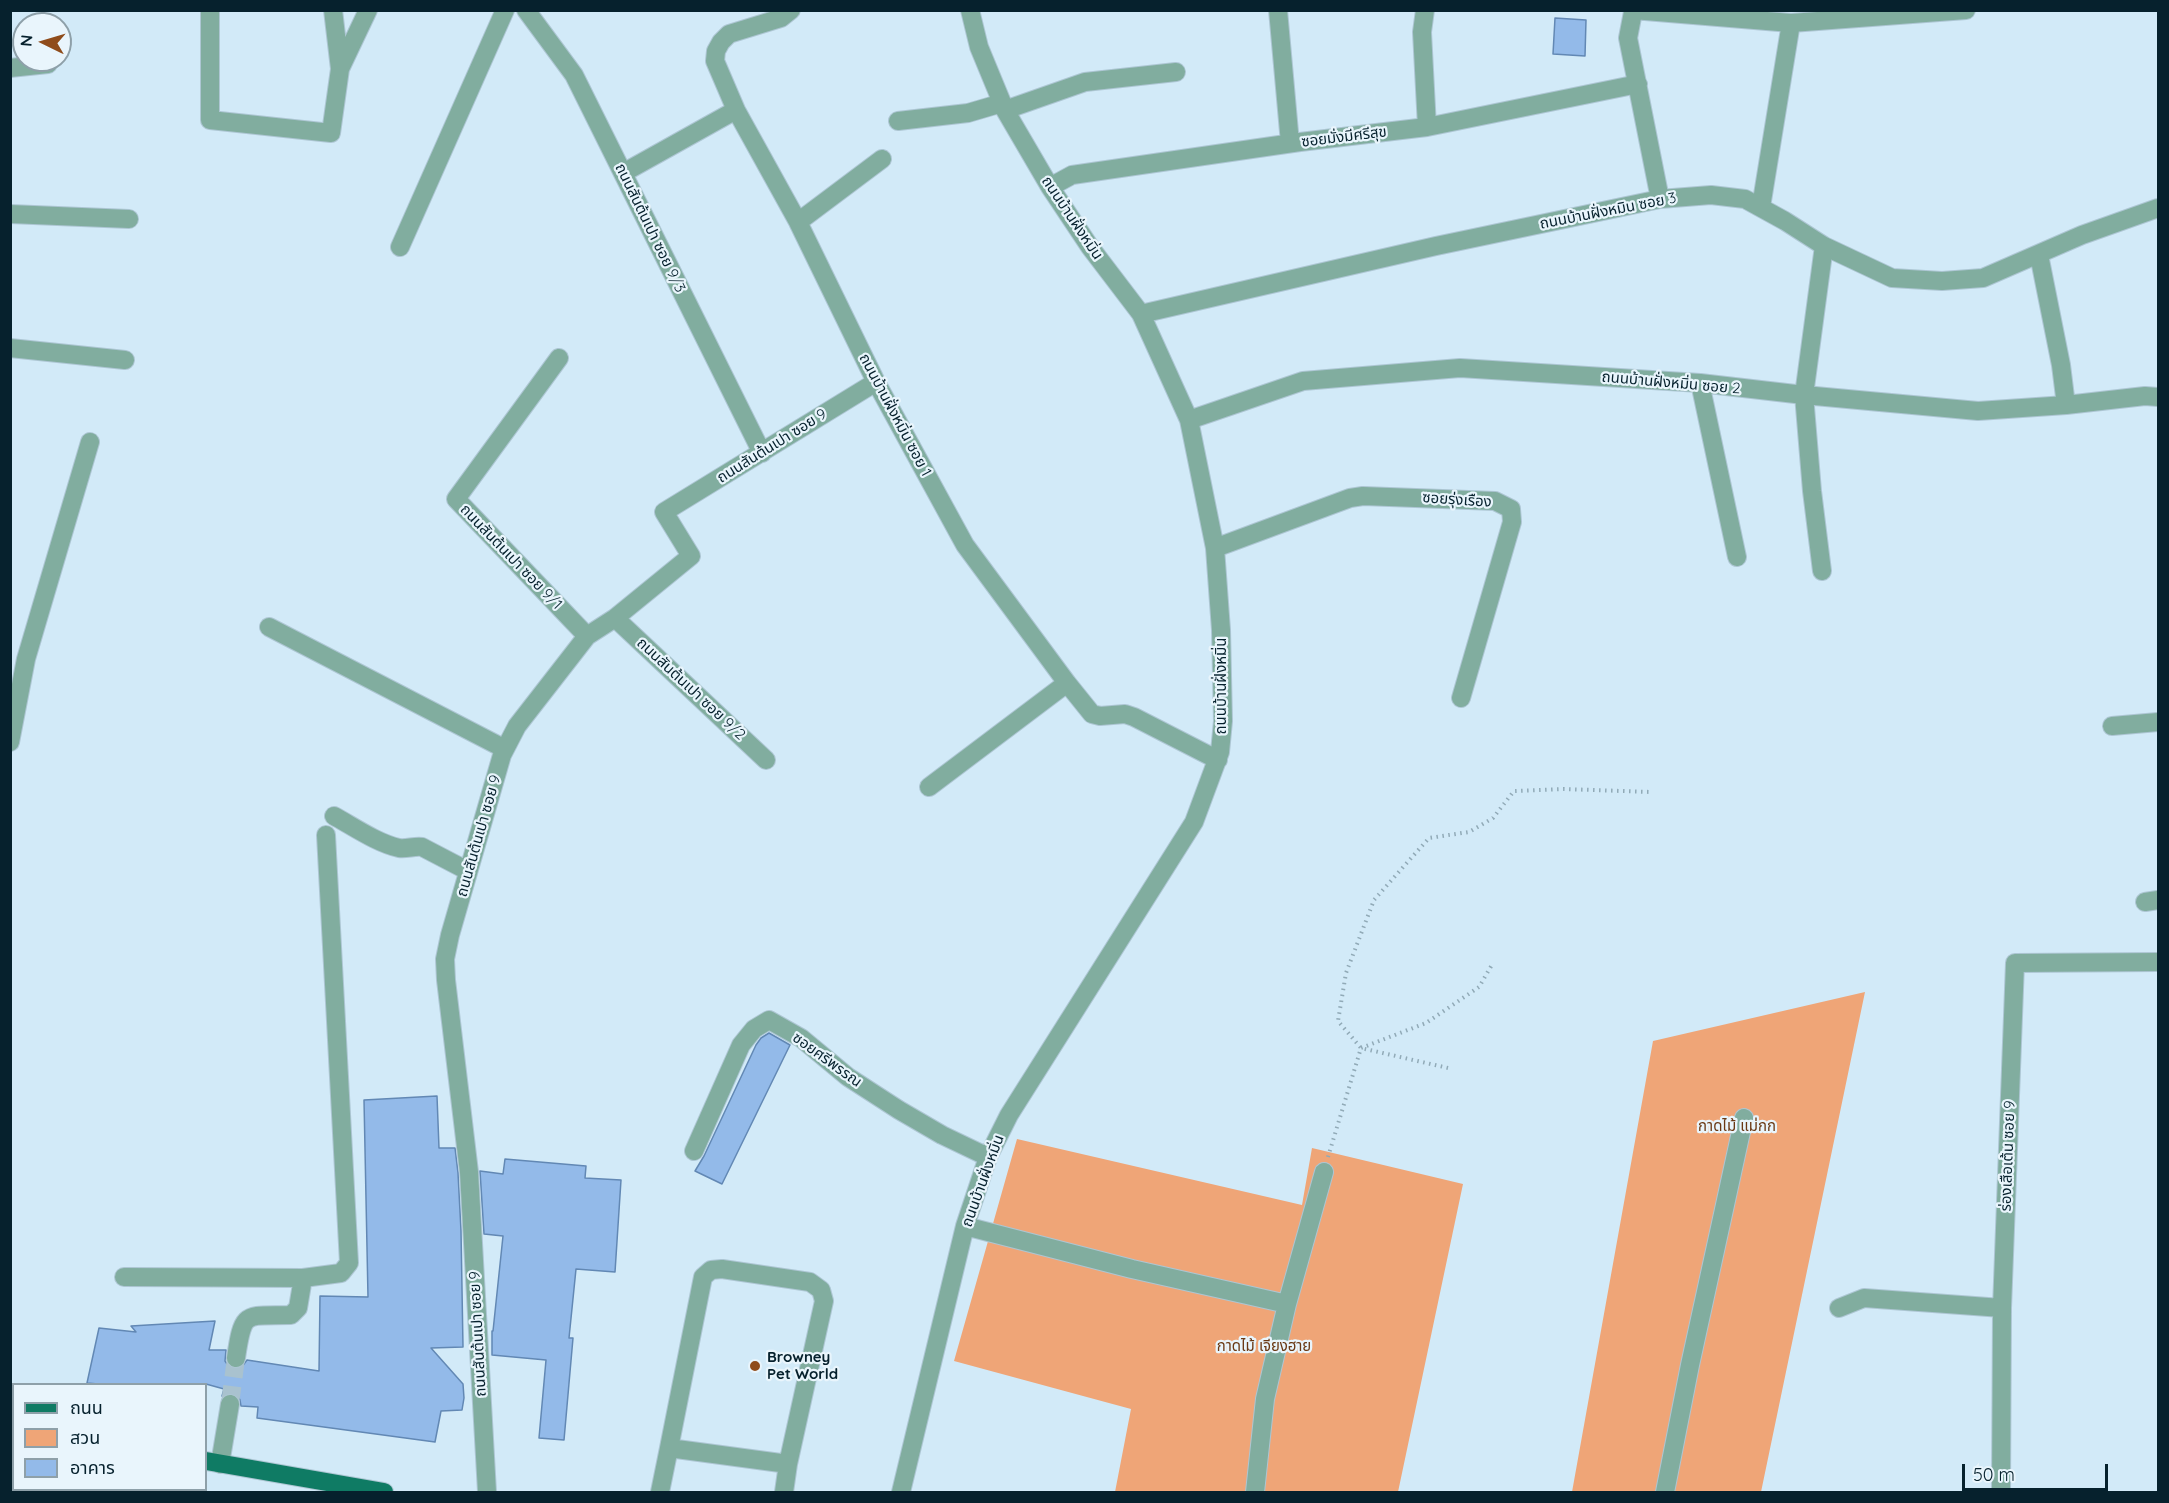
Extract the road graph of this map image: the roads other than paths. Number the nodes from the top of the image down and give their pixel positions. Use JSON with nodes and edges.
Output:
{"nodes":[{"id":1,"x":210,"y":10,"type":"edge"},
{"id":2,"x":333,"y":10,"type":"edge"},
{"id":3,"x":368,"y":10,"type":"edge"},
{"id":4,"x":506,"y":10,"type":"edge"},
{"id":5,"x":526,"y":10,"type":"edge"},
{"id":6,"x":791,"y":10,"type":"edge"},
{"id":7,"x":970,"y":10,"type":"edge"},
{"id":8,"x":1278,"y":10,"type":"edge"},
{"id":9,"x":1425,"y":10,"type":"edge"},
{"id":10,"x":1966,"y":10,"type":"edge"},
{"id":11,"x":1633,"y":11,"type":"edge"},
{"id":12,"x":1791,"y":23,"type":"junction"},
{"id":13,"x":340,"y":69,"type":"junction"},
{"id":14,"x":1176,"y":72,"type":"dead end"},
{"id":15,"x":1638,"y":84,"type":"junction"},
{"id":16,"x":1004,"y":107,"type":"junction"},
{"id":17,"x":736,"y":110,"type":"junction"},
{"id":18,"x":898,"y":122,"type":"dead end"},
{"id":19,"x":1427,"y":127,"type":"junction"},
{"id":20,"x":1290,"y":143,"type":"junction"},
{"id":21,"x":882,"y":159,"type":"dead end"},
{"id":22,"x":623,"y":173,"type":"junction"},
{"id":23,"x":1050,"y":187,"type":"junction"},
{"id":24,"x":1660,"y":198,"type":"junction"},
{"id":25,"x":1761,"y":207,"type":"junction"},
{"id":26,"x":2158,"y":208,"type":"edge"},
{"id":27,"x":10,"y":214,"type":"edge"},
{"id":28,"x":129,"y":219,"type":"dead end"},
{"id":29,"x":798,"y":222,"type":"junction"},
{"id":30,"x":1824,"y":246,"type":"junction"},
{"id":31,"x":400,"y":247,"type":"dead end"},
{"id":32,"x":2039,"y":255,"type":"junction"},
{"id":33,"x":1141,"y":314,"type":"junction"},
{"id":34,"x":10,"y":348,"type":"edge"},
{"id":35,"x":559,"y":358,"type":"dead end"},
{"id":36,"x":125,"y":360,"type":"dead end"},
{"id":37,"x":876,"y":382,"type":"junction"},
{"id":38,"x":1700,"y":383,"type":"junction"},
{"id":39,"x":1804,"y":395,"type":"junction"},
{"id":40,"x":2158,"y":397,"type":"edge"},
{"id":41,"x":2066,"y":405,"type":"junction"},
{"id":42,"x":1189,"y":420,"type":"junction"},
{"id":43,"x":90,"y":442,"type":"dead end"},
{"id":44,"x":762,"y":453,"type":"junction"},
{"id":45,"x":1215,"y":548,"type":"junction"},
{"id":46,"x":1737,"y":557,"type":"dead end"},
{"id":47,"x":1822,"y":571,"type":"dead end"},
{"id":48,"x":615,"y":618,"type":"junction"},
{"id":49,"x":269,"y":627,"type":"dead end"},
{"id":50,"x":588,"y":636,"type":"junction"},
{"id":51,"x":18,"y":658,"type":"edge"},
{"id":52,"x":1067,"y":684,"type":"junction"},
{"id":53,"x":1461,"y":698,"type":"dead end"},
{"id":54,"x":2158,"y":722,"type":"edge"},
{"id":55,"x":2112,"y":726,"type":"dead end"},
{"id":56,"x":10,"y":742,"type":"edge"},
{"id":57,"x":505,"y":749,"type":"junction"},
{"id":58,"x":766,"y":760,"type":"dead end"},
{"id":59,"x":1218,"y":760,"type":"junction"},
{"id":60,"x":929,"y":787,"type":"dead end"},
{"id":61,"x":334,"y":816,"type":"dead end"},
{"id":62,"x":326,"y":834,"type":"dead end"},
{"id":63,"x":468,"y":872,"type":"junction"},
{"id":64,"x":2158,"y":962,"type":"edge"},
{"id":65,"x":1743,"y":1118,"type":"dead end"},
{"id":66,"x":693,"y":1151,"type":"dead end"},
{"id":67,"x":988,"y":1157,"type":"junction"},
{"id":68,"x":1323,"y":1172,"type":"road end"},
{"id":69,"x":965,"y":1226,"type":"junction"},
{"id":70,"x":124,"y":1277,"type":"dead end"},
{"id":71,"x":303,"y":1278,"type":"junction"},
{"id":72,"x":1287,"y":1304,"type":"junction"},
{"id":73,"x":1839,"y":1308,"type":"dead end"},
{"id":74,"x":2002,"y":1308,"type":"junction"},
{"id":75,"x":237,"y":1358,"type":"tunnel mouth"},
{"id":76,"x":230,"y":1404,"type":"tunnel mouth"},
{"id":77,"x":669,"y":1448,"type":"junction"},
{"id":78,"x":213,"y":1463,"type":"edge"},
{"id":79,"x":788,"y":1464,"type":"junction"},
{"id":80,"x":384,"y":1492,"type":"edge"},
{"id":81,"x":487,"y":1492,"type":"edge"},
{"id":82,"x":660,"y":1492,"type":"edge"},
{"id":83,"x":784,"y":1492,"type":"edge"},
{"id":84,"x":901,"y":1492,"type":"edge"},
{"id":85,"x":1255,"y":1492,"type":"edge"},
{"id":86,"x":1665,"y":1492,"type":"edge"},
{"id":87,"x":2001,"y":1492,"type":"edge"}],
"edges":[{"from":1,"to":13,"type":"street"},
{"from":2,"to":13,"type":"street"},
{"from":3,"to":13,"type":"street"},
{"from":4,"to":31,"type":"street"},
{"from":5,"to":22,"type":"street","name":"ถนนสันต้นเปา ซอย 9/3"},
{"from":6,"to":17,"type":"street","name":"ถนนบ้านฝั่งหมิ่น ซอย 1"},
{"from":7,"to":16,"type":"street","name":"ถนนบ้านฝั่งหมิ่น"},
{"from":8,"to":20,"type":"street"},
{"from":9,"to":19,"type":"street"},
{"from":10,"to":12,"type":"street"},
{"from":11,"to":12,"type":"street"},
{"from":11,"to":15,"type":"street"},
{"from":12,"to":25,"type":"street"},
{"from":14,"to":16,"type":"street"},
{"from":15,"to":19,"type":"street","name":"ซอยมั่งมีศรีสุข"},
{"from":15,"to":24,"type":"street"},
{"from":16,"to":18,"type":"street"},
{"from":16,"to":23,"type":"street","name":"ถนนบ้านฝั่งหมิ่น"},
{"from":17,"to":22,"type":"street"},
{"from":17,"to":29,"type":"street","name":"ถนนบ้านฝั่งหมิ่น ซอย 1"},
{"from":19,"to":20,"type":"street","name":"ซอยมั่งมีศรีสุข"},
{"from":20,"to":23,"type":"street","name":"ซอยมั่งมีศรีสุข"},
{"from":21,"to":29,"type":"street"},
{"from":22,"to":44,"type":"street","name":"ถนนสันต้นเปา ซอย 9/3"},
{"from":23,"to":33,"type":"street","name":"ถนนบ้านฝั่งหมิ่น"},
{"from":24,"to":25,"type":"street","name":"ถนนบ้านฝั่งหมิน ซอย 3"},
{"from":24,"to":33,"type":"street","name":"ถนนบ้านฝั่งหมิน ซอย 3"},
{"from":25,"to":30,"type":"street","name":"ถนนบ้านฝั่งหมิน ซอย 3"},
{"from":26,"to":32,"type":"street","name":"ถนนบ้านฝั่งหมิน ซอย 3"},
{"from":27,"to":28,"type":"street"},
{"from":29,"to":37,"type":"street","name":"ถนนบ้านฝั่งหมิ่น ซอย 1"},
{"from":30,"to":32,"type":"street","name":"ถนนบ้านฝั่งหมิน ซอย 3"},
{"from":30,"to":39,"type":"street"},
{"from":32,"to":41,"type":"street"},
{"from":33,"to":42,"type":"street","name":"ถนนบ้านฝั่งหมิ่น"},
{"from":34,"to":36,"type":"street"},
{"from":35,"to":50,"type":"street","name":"ถนนสันต้นเปา ซอย 9/1"},
{"from":37,"to":44,"type":"street","name":"ถนนสันต้นเปา ซอย 9"},
{"from":37,"to":52,"type":"street","name":"ถนนบ้านฝั่งหมิ่น ซอย 1"},
{"from":38,"to":39,"type":"street","name":"ถนนบ้านฝั่งหมิ่น ซอย 2"},
{"from":38,"to":42,"type":"street","name":"ถนนบ้านฝั่งหมิ่น ซอย 2"},
{"from":38,"to":46,"type":"street"},
{"from":39,"to":41,"type":"street","name":"ถนนบ้านฝั่งหมิ่น ซอย 2"},
{"from":39,"to":47,"type":"street"},
{"from":40,"to":41,"type":"street","name":"ถนนบ้านฝั่งหมิ่น ซอย 2"},
{"from":42,"to":45,"type":"street","name":"ถนนบ้านฝั่งหมิ่น"},
{"from":43,"to":51,"type":"street"},
{"from":44,"to":48,"type":"street","name":"ถนนสันต้นเปา ซอย 9"},
{"from":45,"to":53,"type":"street","name":"ซอยรุ่งเรือง"},
{"from":45,"to":59,"type":"street","name":"ถนนบ้านฝั่งหมิ่น"},
{"from":48,"to":50,"type":"street","name":"ถนนสันต้นเปา ซอย 9"},
{"from":48,"to":58,"type":"street","name":"ถนนสันต้นเปา ซอย 9/2"},
{"from":49,"to":57,"type":"street"},
{"from":50,"to":57,"type":"street","name":"ถนนสันต้นเปา ซอย 9"},
{"from":51,"to":56,"type":"street"},
{"from":52,"to":59,"type":"street","name":"ถนนบ้านฝั่งหมิ่น ซอย 1"},
{"from":52,"to":60,"type":"street"},
{"from":54,"to":55,"type":"street"},
{"from":57,"to":63,"type":"street","name":"ถนนสันต้นเปา ซอย 9"},
{"from":59,"to":67,"type":"street","name":"ถนนบ้านฝั่งหมิ่น"},
{"from":61,"to":63,"type":"street"},
{"from":62,"to":71,"type":"street"},
{"from":63,"to":81,"type":"street","name":"ถนนสันต้นเปา ซอย 9"},
{"from":64,"to":74,"type":"street","name":"ร่องเสือเต้น ซอย 9"},
{"from":65,"to":86,"type":"street"},
{"from":66,"to":67,"type":"street","name":"ซอยศรีพรรณ"},
{"from":67,"to":69,"type":"street","name":"ถนนบ้านฝั่งหมิ่น"},
{"from":68,"to":72,"type":"street"},
{"from":69,"to":72,"type":"street"},
{"from":69,"to":84,"type":"street","name":"ถนนบ้านฝั่งหมิ่น"},
{"from":70,"to":71,"type":"street"},
{"from":71,"to":75,"type":"street"},
{"from":72,"to":85,"type":"street"},
{"from":73,"to":74,"type":"street"},
{"from":74,"to":87,"type":"street","name":"ร่องเสือเต้น ซอย 9"},
{"from":76,"to":78,"type":"street"},
{"from":77,"to":79,"type":"street"},
{"from":77,"to":79,"type":"street"},
{"from":77,"to":82,"type":"street"},
{"from":78,"to":80,"type":"main road"},
{"from":79,"to":83,"type":"street"}]}
